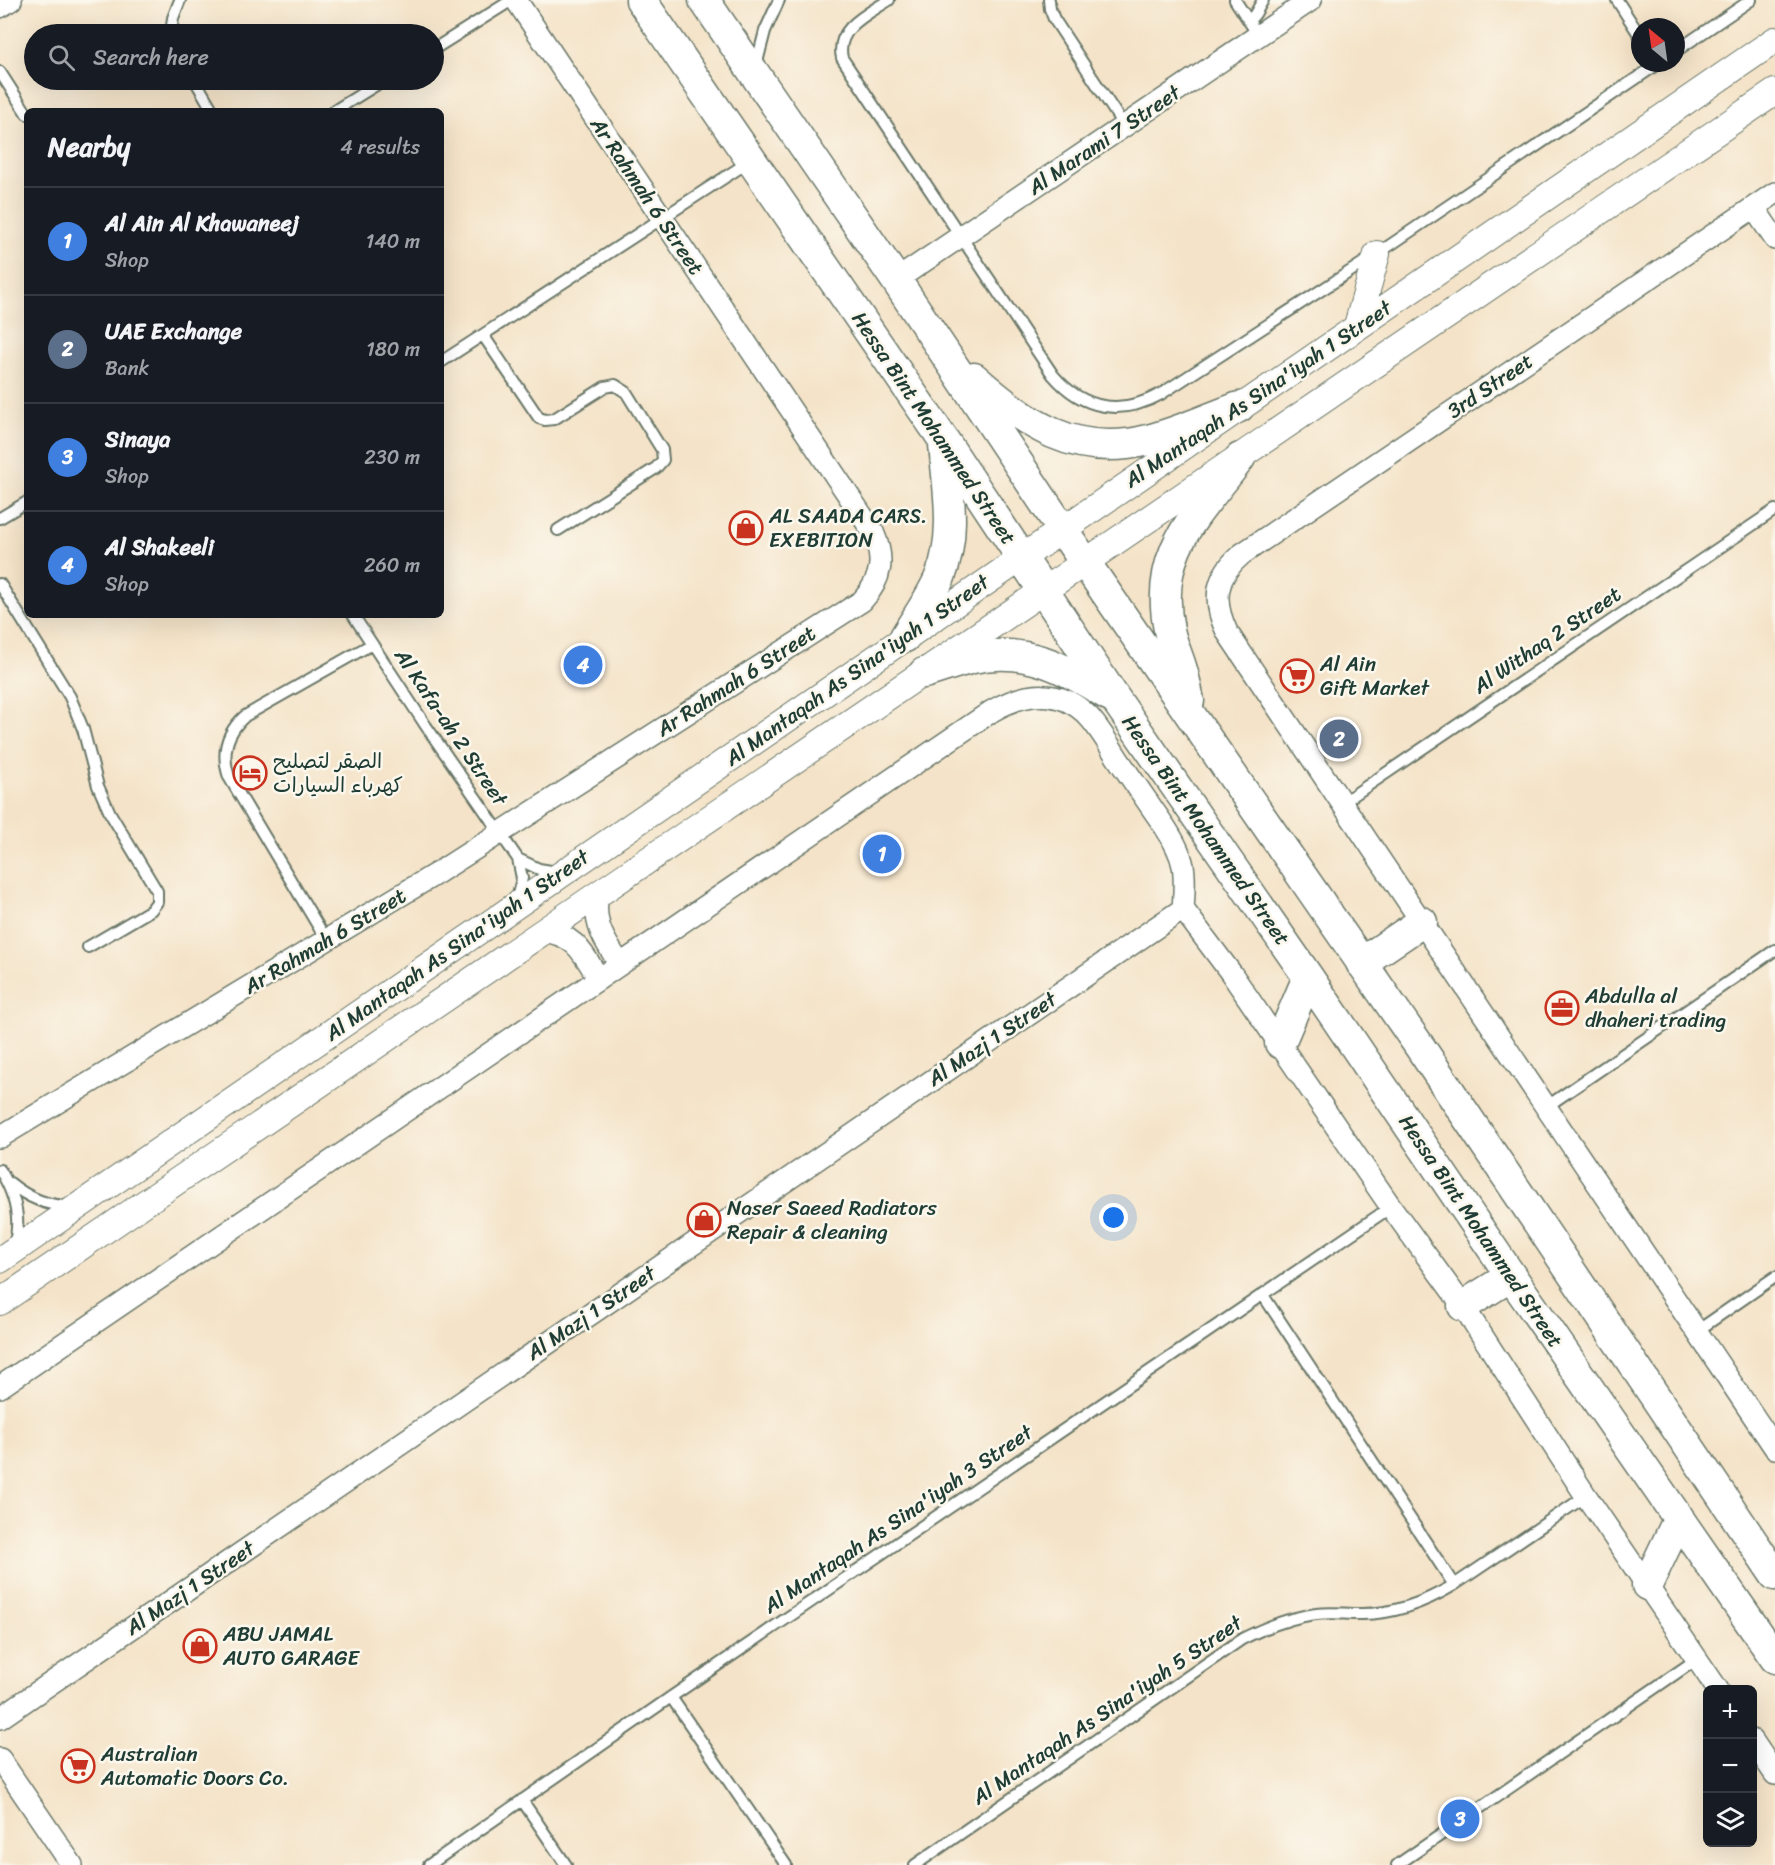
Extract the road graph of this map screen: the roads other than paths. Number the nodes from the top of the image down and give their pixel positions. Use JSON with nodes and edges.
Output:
{"nodes":[{"id":1,"x":11,"y":0,"type":"edge"},
{"id":2,"x":180,"y":0,"type":"edge"},
{"id":3,"x":514,"y":0,"type":"edge"},
{"id":4,"x":641,"y":0,"type":"edge"},
{"id":5,"x":704,"y":0,"type":"edge"},
{"id":6,"x":779,"y":0,"type":"edge"},
{"id":7,"x":889,"y":0,"type":"edge"},
{"id":8,"x":1049,"y":0,"type":"edge"},
{"id":9,"x":1235,"y":0,"type":"edge"},
{"id":10,"x":1263,"y":0,"type":"edge"},
{"id":11,"x":1311,"y":0,"type":"edge"},
{"id":12,"x":1617,"y":0,"type":"edge"},
{"id":13,"x":1751,"y":0,"type":"edge"},
{"id":14,"x":0,"y":7,"type":"edge"},
{"id":15,"x":1631,"y":22,"type":"edge"},
{"id":16,"x":172,"y":24,"type":"edge"},
{"id":17,"x":1253,"y":28,"type":"junction"},
{"id":18,"x":1775,"y":40,"type":"edge"},
{"id":19,"x":444,"y":43,"type":"edge"},
{"id":20,"x":1685,"y":45,"type":"edge"},
{"id":21,"x":0,"y":72,"type":"edge"},
{"id":22,"x":1645,"y":72,"type":"edge"},
{"id":23,"x":755,"y":75,"type":"junction"},
{"id":24,"x":201,"y":90,"type":"edge"},
{"id":25,"x":368,"y":90,"type":"edge"},
{"id":26,"x":1775,"y":92,"type":"edge"},
{"id":27,"x":211,"y":108,"type":"edge"},
{"id":28,"x":339,"y":108,"type":"edge"},
{"id":29,"x":24,"y":109,"type":"edge"},
{"id":30,"x":1124,"y":126,"type":"junction"},
{"id":31,"x":751,"y":161,"type":"junction"},
{"id":32,"x":1775,"y":193,"type":"edge"},
{"id":33,"x":1754,"y":208,"type":"junction"},
{"id":34,"x":662,"y":218,"type":"junction"},
{"id":35,"x":960,"y":237,"type":"junction"},
{"id":36,"x":1775,"y":239,"type":"edge"},
{"id":37,"x":1377,"y":254,"type":"junction"},
{"id":38,"x":896,"y":280,"type":"junction"},
{"id":39,"x":1357,"y":327,"type":"junction"},
{"id":40,"x":483,"y":335,"type":"junction"},
{"id":41,"x":945,"y":352,"type":"junction"},
{"id":42,"x":444,"y":360,"type":"edge"},
{"id":43,"x":1239,"y":407,"type":"junction"},
{"id":44,"x":943,"y":439,"type":"junction"},
{"id":45,"x":1240,"y":458,"type":"junction"},
{"id":46,"x":24,"y":504,"type":"edge"},
{"id":47,"x":1775,"y":510,"type":"edge"},
{"id":48,"x":0,"y":518,"type":"edge"},
{"id":49,"x":1062,"y":529,"type":"junction"},
{"id":50,"x":558,"y":530,"type":"dead end"},
{"id":51,"x":1021,"y":557,"type":"junction"},
{"id":52,"x":1086,"y":564,"type":"junction"},
{"id":53,"x":0,"y":584,"type":"edge"},
{"id":54,"x":1044,"y":592,"type":"junction"},
{"id":55,"x":355,"y":618,"type":"edge"},
{"id":56,"x":905,"y":637,"type":"junction"},
{"id":57,"x":372,"y":644,"type":"junction"},
{"id":58,"x":924,"y":673,"type":"junction"},
{"id":59,"x":1116,"y":700,"type":"junction"},
{"id":60,"x":1193,"y":719,"type":"junction"},
{"id":61,"x":1342,"y":802,"type":"junction"},
{"id":62,"x":499,"y":834,"type":"junction"},
{"id":63,"x":518,"y":859,"type":"junction"},
{"id":64,"x":562,"y":873,"type":"junction"},
{"id":65,"x":598,"y":894,"type":"junction"},
{"id":66,"x":514,"y":905,"type":"junction"},
{"id":67,"x":1183,"y":909,"type":"junction"},
{"id":68,"x":1422,"y":922,"type":"junction"},
{"id":69,"x":543,"y":932,"type":"junction"},
{"id":70,"x":327,"y":941,"type":"junction"},
{"id":71,"x":88,"y":946,"type":"dead end"},
{"id":72,"x":1775,"y":950,"type":"edge"},
{"id":73,"x":1361,"y":963,"type":"junction"},
{"id":74,"x":620,"y":964,"type":"junction"},
{"id":75,"x":1308,"y":977,"type":"junction"},
{"id":76,"x":599,"y":979,"type":"junction"},
{"id":77,"x":369,"y":1006,"type":"junction"},
{"id":78,"x":1280,"y":1043,"type":"junction"},
{"id":79,"x":356,"y":1059,"type":"junction"},
{"id":80,"x":1546,"y":1107,"type":"junction"},
{"id":81,"x":0,"y":1137,"type":"edge"},
{"id":82,"x":0,"y":1170,"type":"edge"},
{"id":83,"x":7,"y":1181,"type":"junction"},
{"id":84,"x":78,"y":1206,"type":"junction"},
{"id":85,"x":1391,"y":1207,"type":"junction"},
{"id":86,"x":6,"y":1256,"type":"edge"},
{"id":87,"x":1511,"y":1276,"type":"junction"},
{"id":88,"x":1775,"y":1277,"type":"edge"},
{"id":89,"x":1263,"y":1295,"type":"junction"},
{"id":90,"x":0,"y":1302,"type":"edge"},
{"id":91,"x":1463,"y":1306,"type":"junction"},
{"id":92,"x":1697,"y":1331,"type":"junction"},
{"id":93,"x":2,"y":1382,"type":"edge"},
{"id":94,"x":1775,"y":1448,"type":"edge"},
{"id":95,"x":1586,"y":1496,"type":"junction"},
{"id":96,"x":1679,"y":1518,"type":"junction"},
{"id":97,"x":1775,"y":1575,"type":"edge"},
{"id":98,"x":1454,"y":1585,"type":"junction"},
{"id":99,"x":1647,"y":1585,"type":"junction"},
{"id":100,"x":1775,"y":1658,"type":"edge"},
{"id":101,"x":1697,"y":1659,"type":"junction"},
{"id":102,"x":1715,"y":1685,"type":"edge"},
{"id":103,"x":671,"y":1697,"type":"junction"},
{"id":104,"x":0,"y":1718,"type":"edge"},
{"id":105,"x":1757,"y":1747,"type":"edge"},
{"id":106,"x":0,"y":1760,"type":"edge"},
{"id":107,"x":1775,"y":1774,"type":"edge"},
{"id":108,"x":522,"y":1800,"type":"junction"},
{"id":109,"x":72,"y":1865,"type":"edge"},
{"id":110,"x":429,"y":1865,"type":"edge"},
{"id":111,"x":566,"y":1865,"type":"edge"},
{"id":112,"x":786,"y":1865,"type":"edge"},
{"id":113,"x":915,"y":1865,"type":"edge"},
{"id":114,"x":1397,"y":1865,"type":"edge"}],
"edges":[{"from":1,"to":14,"type":"street"},
{"from":2,"to":16,"type":"lane"},
{"from":3,"to":19,"type":"lane"},
{"from":3,"to":34,"type":"street","name":"Ar Rahmah 6 Street"},
{"from":4,"to":31,"type":"main road","name":"Hessa Bint Mohammed Street"},
{"from":5,"to":23,"type":"main road"},
{"from":6,"to":23,"type":"lane"},
{"from":7,"to":35,"type":"lane"},
{"from":8,"to":30,"type":"lane"},
{"from":9,"to":17,"type":"lane"},
{"from":10,"to":17,"type":"lane"},
{"from":11,"to":17,"type":"street","name":"Al Marami 7 Street"},
{"from":12,"to":15,"type":"lane"},
{"from":13,"to":20,"type":"lane"},
{"from":17,"to":30,"type":"street","name":"Al Marami 7 Street"},
{"from":18,"to":39,"type":"street","name":"Al Mantaqah As Sina'iyah 1 Street"},
{"from":21,"to":29,"type":"lane"},
{"from":22,"to":37,"type":"lane"},
{"from":23,"to":38,"type":"main road"},
{"from":24,"to":27,"type":"lane"},
{"from":25,"to":28,"type":"lane"},
{"from":26,"to":45,"type":"street","name":"Al Mantaqah As Sina'iyah 1 Street"},
{"from":30,"to":35,"type":"street","name":"Al Marami 7 Street"},
{"from":31,"to":34,"type":"lane"},
{"from":31,"to":44,"type":"main road","name":"Hessa Bint Mohammed Street"},
{"from":32,"to":33,"type":"street","name":"3rd Street"},
{"from":33,"to":36,"type":"street"},
{"from":33,"to":61,"type":"street","name":"3rd Street"},
{"from":34,"to":40,"type":"lane"},
{"from":34,"to":62,"type":"street","name":"Ar Rahmah 6 Street"},
{"from":35,"to":37,"type":"lane"},
{"from":35,"to":38,"type":"street","name":"Al Marami 7 Street"},
{"from":37,"to":39,"type":"street"},
{"from":38,"to":41,"type":"main road"},
{"from":39,"to":43,"type":"street","name":"Al Mantaqah As Sina'iyah 1 Street"},
{"from":40,"to":42,"type":"lane"},
{"from":40,"to":50,"type":"lane"},
{"from":41,"to":43,"type":"main road"},
{"from":41,"to":49,"type":"main road"},
{"from":43,"to":49,"type":"street","name":"Al Mantaqah As Sina'iyah 1 Street"},
{"from":44,"to":51,"type":"main road","name":"Hessa Bint Mohammed Street"},
{"from":44,"to":56,"type":"main road"},
{"from":45,"to":52,"type":"street","name":"Al Mantaqah As Sina'iyah 1 Street"},
{"from":45,"to":60,"type":"main road"},
{"from":46,"to":48,"type":"lane"},
{"from":47,"to":61,"type":"lane","name":"Al Withaq 2 Street"},
{"from":49,"to":51,"type":"street","name":"Al Mantaqah As Sina'iyah 1 Street"},
{"from":49,"to":52,"type":"main road"},
{"from":51,"to":54,"type":"main road","name":"Hessa Bint Mohammed Street"},
{"from":51,"to":56,"type":"street","name":"Al Mantaqah As Sina'iyah 1 Street"},
{"from":52,"to":54,"type":"street","name":"Al Mantaqah As Sina'iyah 1 Street"},
{"from":52,"to":60,"type":"main road"},
{"from":53,"to":71,"type":"lane"},
{"from":54,"to":58,"type":"street","name":"Al Mantaqah As Sina'iyah 1 Street"},
{"from":54,"to":59,"type":"main road","name":"Hessa Bint Mohammed Street"},
{"from":55,"to":57,"type":"lane","name":"Al Kafa-ah 2 Street"},
{"from":56,"to":64,"type":"street","name":"Al Mantaqah As Sina'iyah 1 Street"},
{"from":57,"to":62,"type":"lane","name":"Al Kafa-ah 2 Street"},
{"from":57,"to":70,"type":"lane"},
{"from":58,"to":59,"type":"main road"},
{"from":58,"to":65,"type":"street","name":"Al Mantaqah As Sina'iyah 1 Street"},
{"from":59,"to":75,"type":"main road","name":"Hessa Bint Mohammed Street"},
{"from":60,"to":73,"type":"main road"},
{"from":61,"to":68,"type":"street"},
{"from":62,"to":63,"type":"lane","name":"Al Kafa-ah 2 Street"},
{"from":62,"to":70,"type":"street","name":"Ar Rahmah 6 Street"},
{"from":63,"to":64,"type":"lane"},
{"from":63,"to":66,"type":"lane"},
{"from":64,"to":66,"type":"street","name":"Al Mantaqah As Sina'iyah 1 Street"},
{"from":65,"to":69,"type":"street","name":"Al Mantaqah As Sina'iyah 1 Street"},
{"from":65,"to":74,"type":"street"},
{"from":66,"to":77,"type":"street","name":"Al Mantaqah As Sina'iyah 1 Street"},
{"from":67,"to":74,"type":"street"},
{"from":67,"to":78,"type":"street"},
{"from":67,"to":104,"type":"street","name":"Al Mazj 1 Street"},
{"from":68,"to":73,"type":"main road"},
{"from":68,"to":80,"type":"street"},
{"from":69,"to":76,"type":"street"},
{"from":69,"to":79,"type":"street","name":"Al Mantaqah As Sina'iyah 1 Street"},
{"from":70,"to":81,"type":"street","name":"Ar Rahmah 6 Street"},
{"from":72,"to":80,"type":"lane"},
{"from":73,"to":97,"type":"main road"},
{"from":74,"to":76,"type":"street"},
{"from":75,"to":78,"type":"main road"},
{"from":75,"to":87,"type":"main road","name":"Hessa Bint Mohammed Street"},
{"from":76,"to":93,"type":"street"},
{"from":77,"to":79,"type":"street"},
{"from":77,"to":84,"type":"street","name":"Al Mantaqah As Sina'iyah 1 Street"},
{"from":78,"to":85,"type":"street"},
{"from":79,"to":90,"type":"street","name":"Al Mantaqah As Sina'iyah 1 Street"},
{"from":80,"to":92,"type":"street"},
{"from":82,"to":83,"type":"lane"},
{"from":83,"to":84,"type":"lane"},
{"from":83,"to":86,"type":"lane"},
{"from":84,"to":86,"type":"street","name":"Al Mantaqah As Sina'iyah 1 Street"},
{"from":85,"to":89,"type":"lane","name":"Al Mantaqah As Sina'iyah 3 Street"},
{"from":85,"to":91,"type":"street"},
{"from":87,"to":91,"type":"main road"},
{"from":87,"to":96,"type":"main road","name":"Hessa Bint Mohammed Street"},
{"from":88,"to":92,"type":"lane"},
{"from":89,"to":98,"type":"lane"},
{"from":89,"to":103,"type":"lane","name":"Al Mantaqah As Sina'iyah 3 Street"},
{"from":91,"to":95,"type":"street"},
{"from":92,"to":94,"type":"street"},
{"from":95,"to":98,"type":"lane","name":"Al Mantaqah As Sina'iyah 5 Street"},
{"from":95,"to":99,"type":"street"},
{"from":96,"to":99,"type":"main road"},
{"from":96,"to":100,"type":"main road","name":"Hessa Bint Mohammed Street"},
{"from":98,"to":113,"type":"lane","name":"Al Mantaqah As Sina'iyah 5 Street"},
{"from":99,"to":101,"type":"street"},
{"from":101,"to":102,"type":"street"},
{"from":101,"to":114,"type":"lane"},
{"from":103,"to":108,"type":"lane","name":"Al Mantaqah As Sina'iyah 3 Street"},
{"from":103,"to":112,"type":"lane"},
{"from":105,"to":107,"type":"street"},
{"from":106,"to":109,"type":"street"},
{"from":108,"to":110,"type":"lane","name":"Al Mantaqah As Sina'iyah 3 Street"},
{"from":108,"to":111,"type":"lane"}]}
